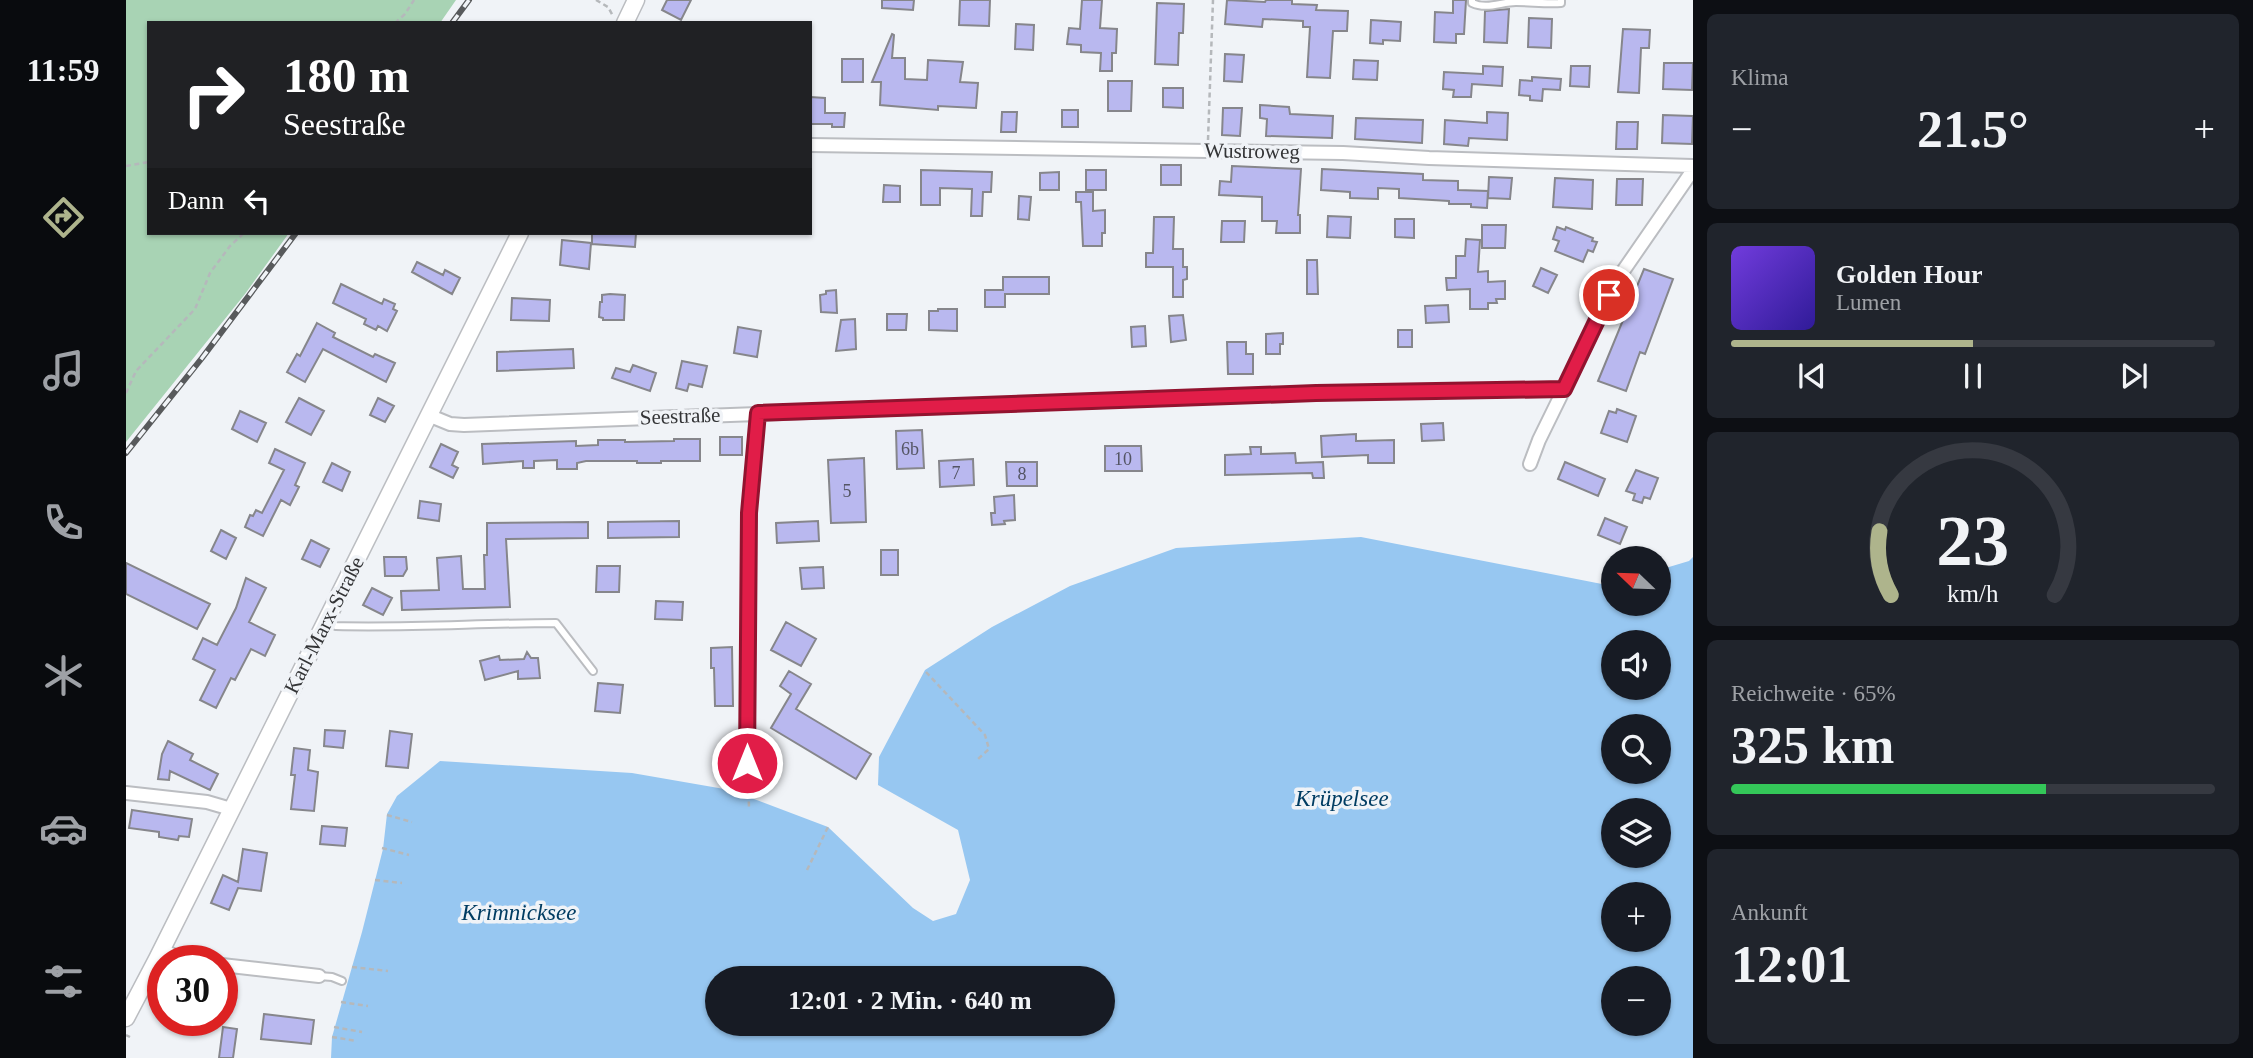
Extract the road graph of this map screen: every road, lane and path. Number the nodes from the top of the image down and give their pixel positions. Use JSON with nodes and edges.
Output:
{"nodes":[{"id":1,"x":414,"y":0,"type":"edge"},
{"id":2,"x":596,"y":0,"type":"edge"},
{"id":3,"x":1213,"y":0,"type":"edge"},
{"id":4,"x":1472,"y":0,"type":"edge"},
{"id":5,"x":1562,"y":0,"type":"edge"},
{"id":6,"x":629,"y":2,"type":"edge"},
{"id":7,"x":619,"y":19,"type":"edge"},
{"id":8,"x":397,"y":21,"type":"edge"},
{"id":9,"x":812,"y":145,"type":"edge"},
{"id":10,"x":1207,"y":150,"type":"junction"},
{"id":11,"x":147,"y":162,"type":"edge"},
{"id":12,"x":126,"y":166,"type":"edge"},
{"id":13,"x":1693,"y":168,"type":"edge"},
{"id":14,"x":242,"y":235,"type":"edge"},
{"id":15,"x":519,"y":235,"type":"edge"},
{"id":16,"x":1564,"y":389,"type":"junction"},
{"id":17,"x":126,"y":393,"type":"edge"},
{"id":18,"x":758,"y":413,"type":"junction"},
{"id":19,"x":428,"y":415,"type":"junction"},
{"id":20,"x":1530,"y":464,"type":"dead end"},
{"id":21,"x":326,"y":622,"type":"junction"},
{"id":22,"x":593,"y":671,"type":"dead end"},
{"id":23,"x":926,"y":672,"type":"dead end"},
{"id":24,"x":978,"y":759,"type":"dead end"},
{"id":25,"x":747,"y":763,"type":"dead end"},
{"id":26,"x":748,"y":785,"type":"dead end"},
{"id":27,"x":126,"y":793,"type":"edge"},
{"id":28,"x":749,"y":808,"type":"dead end"},
{"id":29,"x":231,"y":809,"type":"junction"},
{"id":30,"x":387,"y":814,"type":"dead end"},
{"id":31,"x":412,"y":822,"type":"dead end"},
{"id":32,"x":828,"y":827,"type":"dead end"},
{"id":33,"x":382,"y":848,"type":"dead end"},
{"id":34,"x":410,"y":855,"type":"dead end"},
{"id":35,"x":807,"y":870,"type":"dead end"},
{"id":36,"x":374,"y":880,"type":"dead end"},
{"id":37,"x":402,"y":883,"type":"dead end"},
{"id":38,"x":164,"y":945,"type":"edge"},
{"id":39,"x":238,"y":967,"type":"edge"},
{"id":40,"x":352,"y":967,"type":"dead end"},
{"id":41,"x":388,"y":971,"type":"dead end"},
{"id":42,"x":319,"y":975,"type":"joint"},
{"id":43,"x":147,"y":978,"type":"edge"},
{"id":44,"x":342,"y":981,"type":"dead end"},
{"id":45,"x":341,"y":1002,"type":"dead end"},
{"id":46,"x":368,"y":1006,"type":"dead end"},
{"id":47,"x":126,"y":1018,"type":"edge"},
{"id":48,"x":334,"y":1027,"type":"dead end"},
{"id":49,"x":362,"y":1032,"type":"dead end"},
{"id":50,"x":332,"y":1037,"type":"dead end"},
{"id":51,"x":357,"y":1041,"type":"dead end"}],
"edges":[{"from":1,"to":8,"type":"path"},
{"from":2,"to":7,"type":"path"},
{"from":3,"to":10,"type":"path"},
{"from":4,"to":5,"type":"lane"},
{"from":6,"to":7,"type":"street"},
{"from":9,"to":10,"type":"street","name":"Wustroweg"},
{"from":10,"to":13,"type":"street","name":"Wustroweg"},
{"from":11,"to":12,"type":"path"},
{"from":13,"to":16,"type":"street"},
{"from":14,"to":17,"type":"path"},
{"from":15,"to":19,"type":"street","name":"Karl-Marx-Straße"},
{"from":16,"to":18,"type":"street","name":"Seestraße"},
{"from":16,"to":20,"type":"street"},
{"from":18,"to":19,"type":"street","name":"Seestraße"},
{"from":18,"to":25,"type":"street"},
{"from":19,"to":21,"type":"street","name":"Karl-Marx-Straße"},
{"from":21,"to":22,"type":"lane"},
{"from":21,"to":29,"type":"street","name":"Karl-Marx-Straße"},
{"from":23,"to":24,"type":"path"},
{"from":26,"to":28,"type":"path"},
{"from":27,"to":29,"type":"street"},
{"from":29,"to":38,"type":"street","name":"Karl-Marx-Straße"},
{"from":30,"to":31,"type":"path"},
{"from":32,"to":35,"type":"path"},
{"from":33,"to":34,"type":"path"},
{"from":36,"to":37,"type":"path"},
{"from":39,"to":42,"type":"street"},
{"from":40,"to":41,"type":"path"},
{"from":42,"to":44,"type":"lane"},
{"from":43,"to":47,"type":"street","name":"Karl-Marx-Straße"},
{"from":45,"to":46,"type":"path"},
{"from":48,"to":49,"type":"path"},
{"from":50,"to":51,"type":"path"}]}
